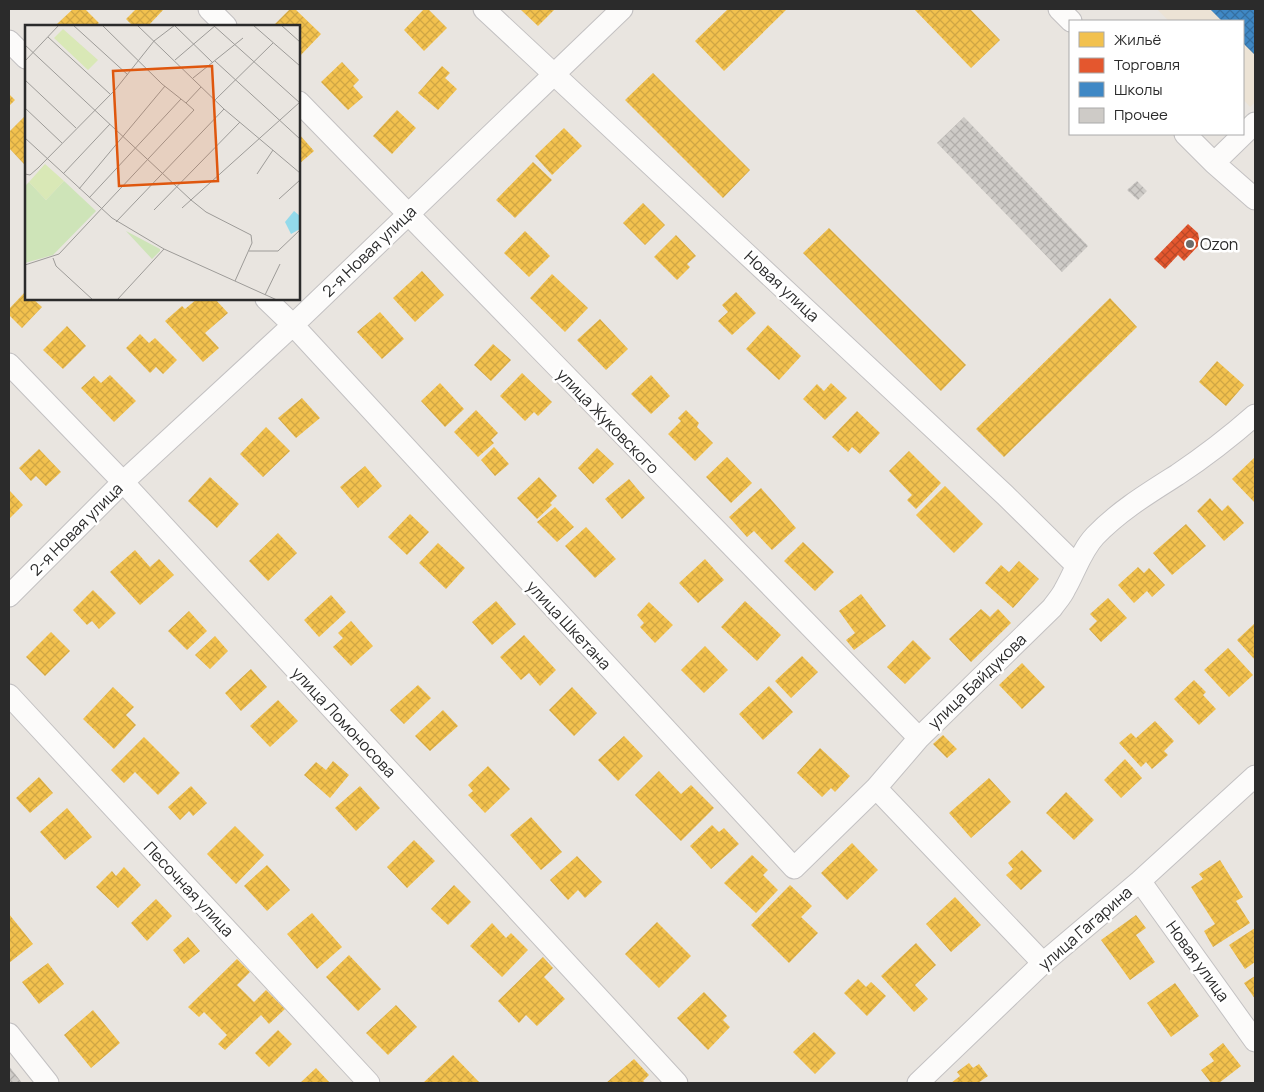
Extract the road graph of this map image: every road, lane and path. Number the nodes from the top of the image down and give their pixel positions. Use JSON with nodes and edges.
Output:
{"nodes":[{"id":1,"x":209,"y":9,"type":"edge"},
{"id":2,"x":484,"y":9,"type":"edge"},
{"id":3,"x":622,"y":9,"type":"edge"},
{"id":4,"x":1059,"y":9,"type":"edge"},
{"id":5,"x":1070,"y":20,"type":"edge"},
{"id":6,"x":225,"y":25,"type":"edge"},
{"id":7,"x":9,"y":41,"type":"edge"},
{"id":8,"x":25,"y":57,"type":"edge"},
{"id":9,"x":555,"y":74,"type":"junction"},
{"id":10,"x":300,"y":103,"type":"edge"},
{"id":11,"x":1255,"y":123,"type":"edge"},
{"id":12,"x":1244,"y":134,"type":"edge"},
{"id":13,"x":1186,"y":135,"type":"edge"},
{"id":14,"x":1243,"y":135,"type":"edge"},
{"id":15,"x":1214,"y":163,"type":"junction"},
{"id":16,"x":1255,"y":199,"type":"edge"},
{"id":17,"x":407,"y":215,"type":"junction"},
{"id":18,"x":267,"y":300,"type":"edge"},
{"id":19,"x":293,"y":325,"type":"junction"},
{"id":20,"x":9,"y":364,"type":"edge"},
{"id":21,"x":1255,"y":415,"type":"edge"},
{"id":22,"x":123,"y":482,"type":"junction"},
{"id":23,"x":1076,"y":565,"type":"junction"},
{"id":24,"x":9,"y":596,"type":"edge"},
{"id":25,"x":9,"y":695,"type":"edge"},
{"id":26,"x":919,"y":738,"type":"junction"},
{"id":27,"x":1255,"y":776,"type":"edge"},
{"id":28,"x":876,"y":788,"type":"junction"},
{"id":29,"x":1140,"y":880,"type":"junction"},
{"id":30,"x":1043,"y":963,"type":"junction"},
{"id":31,"x":9,"y":1034,"type":"edge"},
{"id":32,"x":1255,"y":1041,"type":"edge"},
{"id":33,"x":48,"y":1083,"type":"edge"},
{"id":34,"x":369,"y":1083,"type":"edge"},
{"id":35,"x":678,"y":1083,"type":"edge"},
{"id":36,"x":918,"y":1083,"type":"edge"}],
"edges":[{"from":1,"to":6,"type":"street"},
{"from":2,"to":9,"type":"street","name":"Новая улица"},
{"from":3,"to":9,"type":"street","name":"2-я Новая улица"},
{"from":4,"to":5,"type":"street"},
{"from":7,"to":8,"type":"street"},
{"from":9,"to":17,"type":"street","name":"2-я Новая улица"},
{"from":9,"to":23,"type":"street","name":"Новая улица"},
{"from":10,"to":17,"type":"street","name":"улица Жуковского"},
{"from":11,"to":12,"type":"street"},
{"from":13,"to":15,"type":"street"},
{"from":14,"to":15,"type":"street"},
{"from":15,"to":16,"type":"street"},
{"from":17,"to":19,"type":"street","name":"2-я Новая улица"},
{"from":17,"to":26,"type":"street","name":"улица Жуковского"},
{"from":18,"to":19,"type":"street","name":"улица Шкетана"},
{"from":19,"to":22,"type":"street","name":"2-я Новая улица"},
{"from":19,"to":28,"type":"street","name":"улица Шкетана"},
{"from":20,"to":22,"type":"street","name":"улица Ломоносова"},
{"from":21,"to":23,"type":"street","name":"улица Байдукова"},
{"from":22,"to":24,"type":"street","name":"2-я Новая улица"},
{"from":22,"to":35,"type":"street","name":"улица Ломоносова"},
{"from":23,"to":26,"type":"street","name":"улица Байдукова"},
{"from":25,"to":34,"type":"street","name":"Песочная улица"},
{"from":26,"to":28,"type":"street","name":"улица Байдукова"},
{"from":27,"to":29,"type":"street","name":"улица Гагарина"},
{"from":28,"to":30,"type":"street"},
{"from":29,"to":30,"type":"street","name":"улица Гагарина"},
{"from":29,"to":32,"type":"street","name":"Новая улица"},
{"from":30,"to":36,"type":"street","name":"улица Гагарина"},
{"from":31,"to":33,"type":"street"}]}
